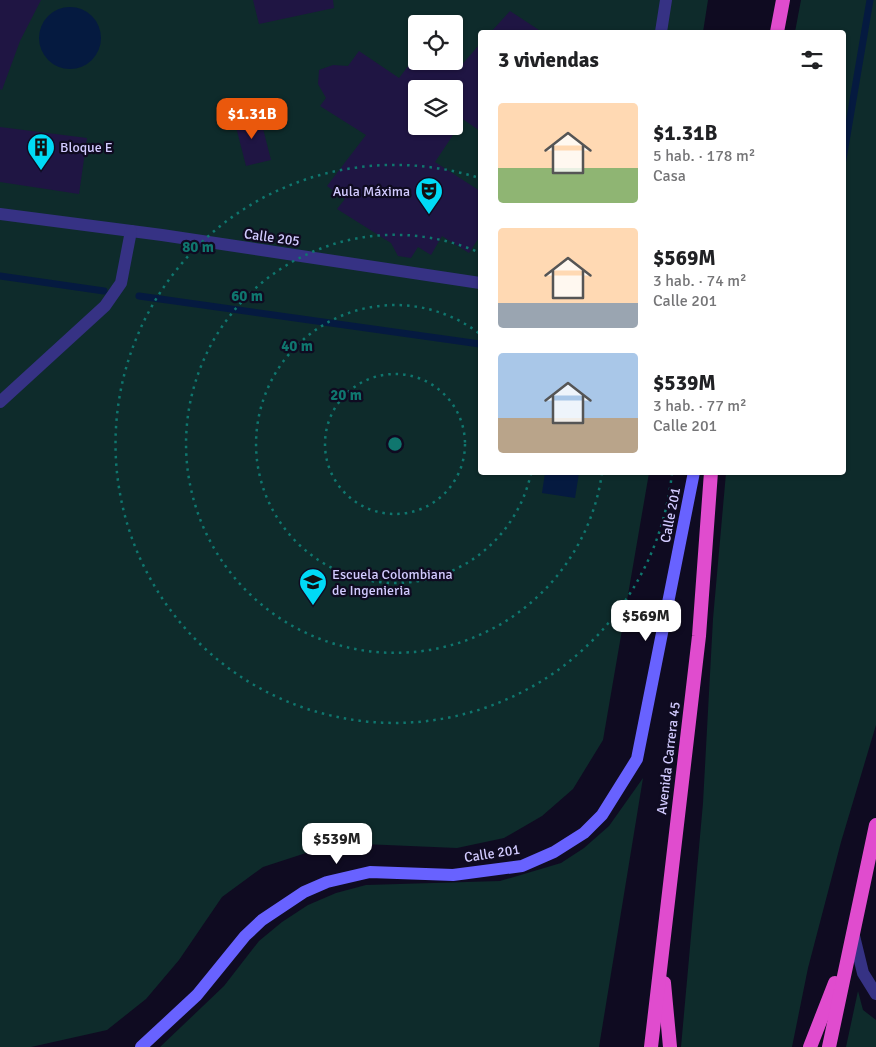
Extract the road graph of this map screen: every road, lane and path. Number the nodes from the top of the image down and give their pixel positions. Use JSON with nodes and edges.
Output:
{"nodes":[{"id":1,"x":666,"y":0,"type":"edge"},
{"id":2,"x":783,"y":0,"type":"edge"},
{"id":3,"x":661,"y":30,"type":"edge"},
{"id":4,"x":777,"y":30,"type":"edge"},
{"id":5,"x":0,"y":214,"type":"edge"},
{"id":6,"x":131,"y":231,"type":"junction"},
{"id":7,"x":478,"y":284,"type":"edge"},
{"id":8,"x":0,"y":402,"type":"edge"},
{"id":9,"x":693,"y":475,"type":"edge"},
{"id":10,"x":711,"y":475,"type":"edge"},
{"id":11,"x":876,"y":825,"type":"edge"},
{"id":12,"x":852,"y":930,"type":"junction"},
{"id":13,"x":848,"y":951,"type":"junction"},
{"id":14,"x":662,"y":958,"type":"junction"},
{"id":15,"x":876,"y":994,"type":"edge"},
{"id":16,"x":141,"y":1047,"type":"edge"},
{"id":17,"x":651,"y":1047,"type":"edge"},
{"id":18,"x":670,"y":1047,"type":"edge"},
{"id":19,"x":810,"y":1047,"type":"edge"},
{"id":20,"x":829,"y":1047,"type":"edge"}],
"edges":[{"from":1,"to":3,"type":"lane"},
{"from":2,"to":4,"type":"highway"},
{"from":5,"to":6,"type":"lane","name":"Calle 205"},
{"from":6,"to":7,"type":"lane","name":"Calle 205"},
{"from":6,"to":8,"type":"lane"},
{"from":9,"to":16,"type":"main road","name":"Calle 201"},
{"from":10,"to":14,"type":"highway","name":"Avenida Carrera 45"},
{"from":11,"to":12,"type":"highway"},
{"from":12,"to":13,"type":"highway"},
{"from":12,"to":15,"type":"lane"},
{"from":13,"to":19,"type":"highway"},
{"from":13,"to":20,"type":"highway"},
{"from":14,"to":17,"type":"highway","name":"Avenida Carrera 45"},
{"from":14,"to":18,"type":"highway"}]}
